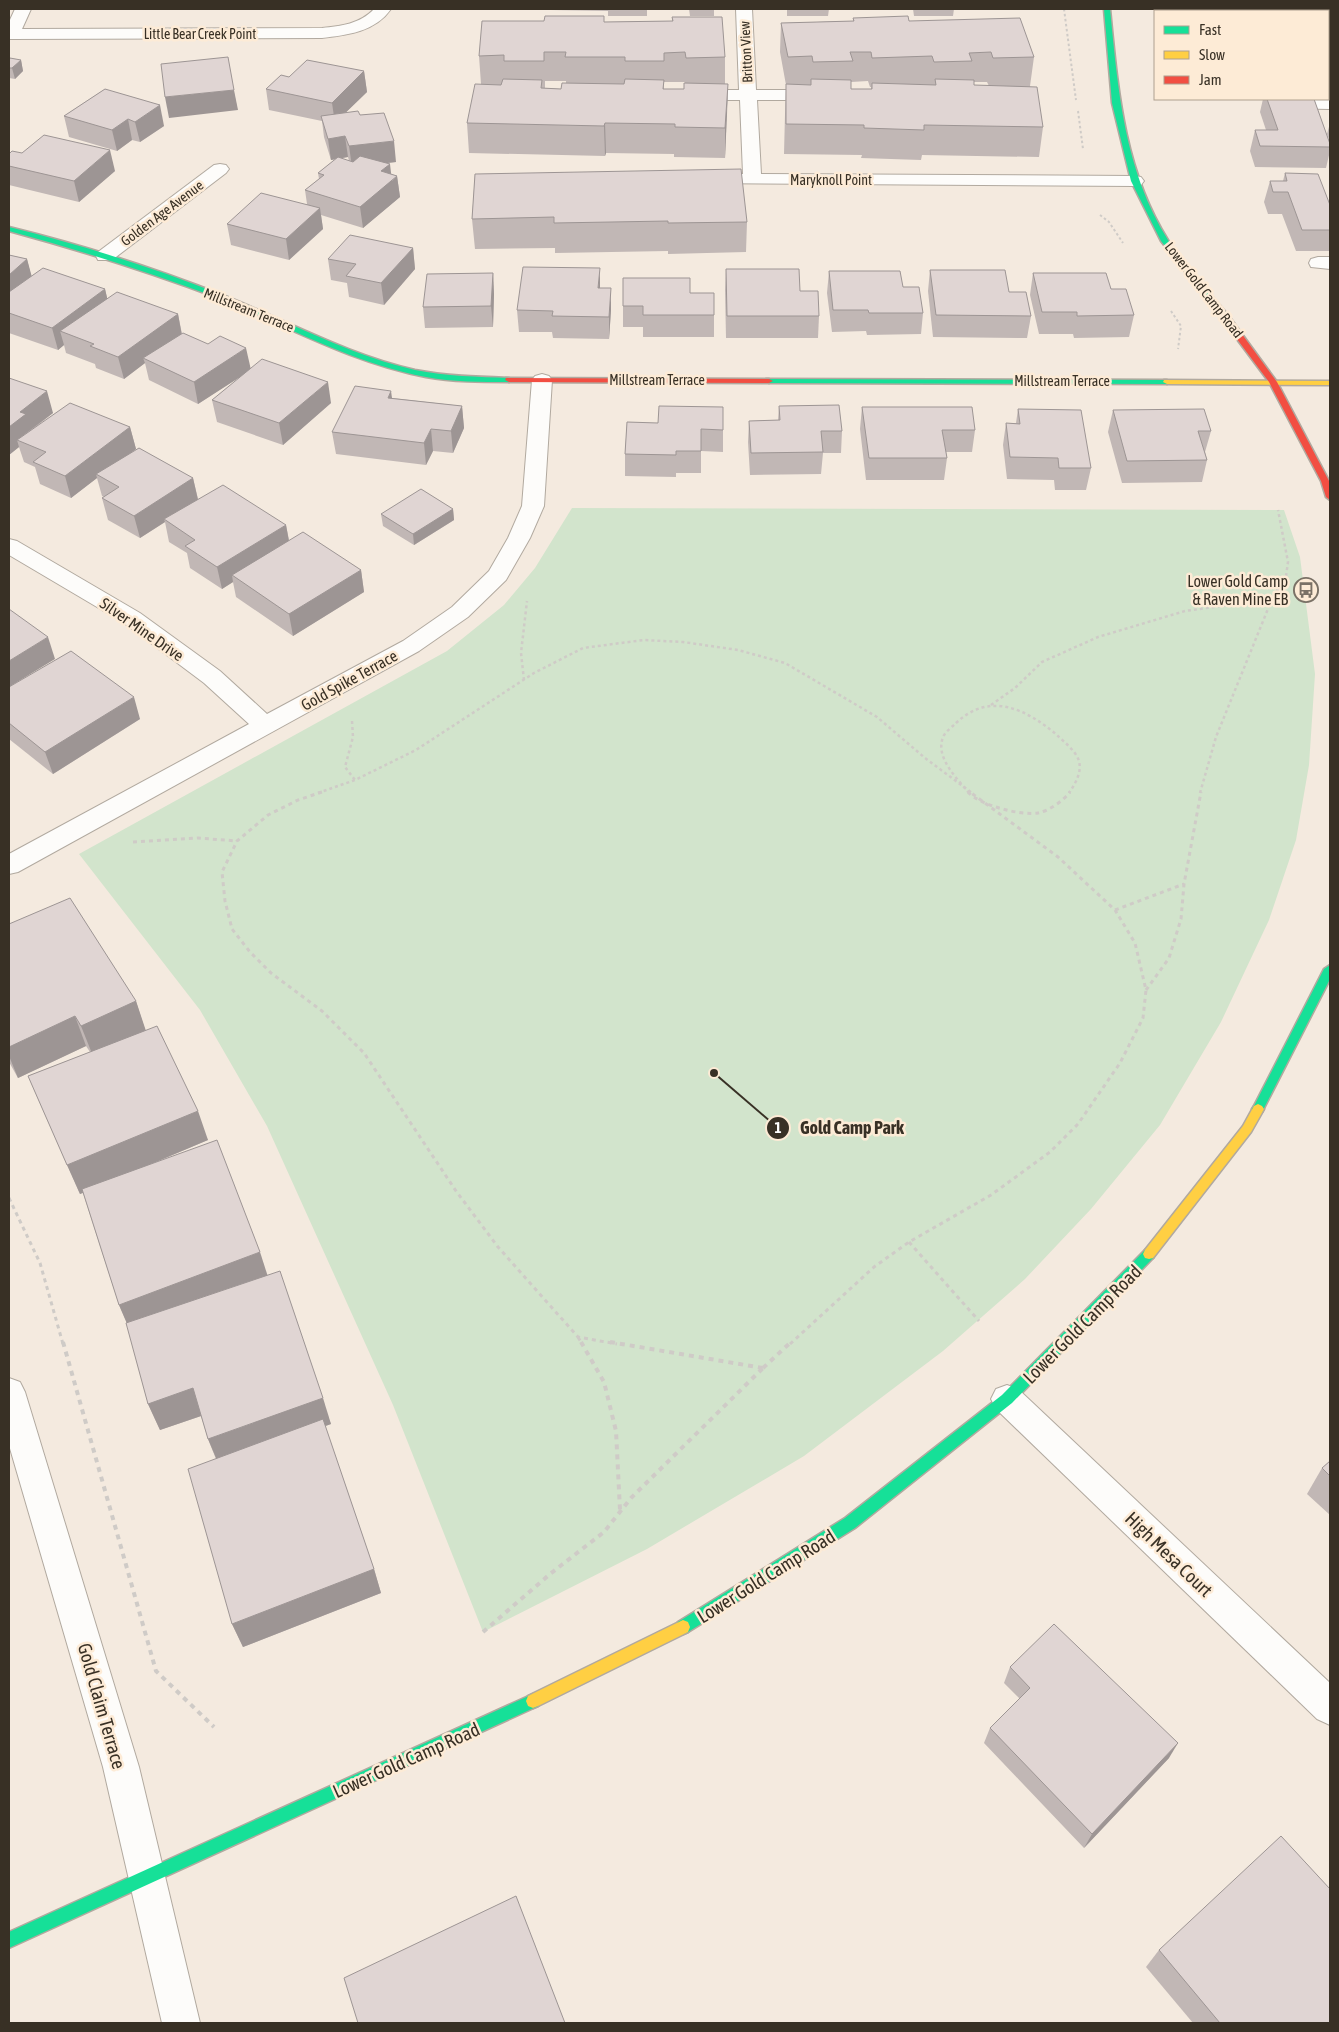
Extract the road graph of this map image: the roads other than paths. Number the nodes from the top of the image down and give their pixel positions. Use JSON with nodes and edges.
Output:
{"nodes":[{"id":1,"x":23,"y":9,"type":"edge"},
{"id":2,"x":383,"y":9,"type":"edge"},
{"id":3,"x":744,"y":9,"type":"edge"},
{"id":4,"x":1107,"y":9,"type":"edge"},
{"id":5,"x":10,"y":34,"type":"edge"},
{"id":6,"x":670,"y":94,"type":"edge"},
{"id":7,"x":748,"y":95,"type":"junction"},
{"id":8,"x":836,"y":95,"type":"edge"},
{"id":9,"x":1266,"y":103,"type":"edge"},
{"id":10,"x":1330,"y":104,"type":"edge"},
{"id":11,"x":220,"y":169,"type":"dead end"},
{"id":12,"x":684,"y":179,"type":"edge"},
{"id":13,"x":752,"y":179,"type":"junction"},
{"id":14,"x":1134,"y":181,"type":"junction"},
{"id":15,"x":9,"y":229,"type":"edge"},
{"id":16,"x":105,"y":256,"type":"junction"},
{"id":17,"x":542,"y":380,"type":"junction"},
{"id":18,"x":1273,"y":382,"type":"junction"},
{"id":19,"x":1330,"y":383,"type":"edge"},
{"id":20,"x":1330,"y":497,"type":"edge"},
{"id":21,"x":9,"y":546,"type":"edge"},
{"id":22,"x":266,"y":726,"type":"junction"},
{"id":23,"x":9,"y":865,"type":"edge"},
{"id":24,"x":1330,"y":969,"type":"edge"},
{"id":25,"x":9,"y":1392,"type":"edge"},
{"id":26,"x":1007,"y":1400,"type":"junction"},
{"id":27,"x":1330,"y":1707,"type":"edge"},
{"id":28,"x":146,"y":1877,"type":"junction"},
{"id":29,"x":9,"y":1940,"type":"edge"},
{"id":30,"x":181,"y":2023,"type":"edge"}],
"edges":[{"from":1,"to":5,"type":"street","name":"Little Bear Creek Point"},
{"from":2,"to":5,"type":"street","name":"Little Bear Creek Point"},
{"from":3,"to":7,"type":"street","name":"Britton View"},
{"from":4,"to":14,"type":"street","name":"Lower Gold Camp Road"},
{"from":6,"to":7,"type":"street","name":"Britton View"},
{"from":7,"to":8,"type":"street","name":"Britton View"},
{"from":7,"to":13,"type":"street","name":"Britton View"},
{"from":9,"to":10,"type":"street"},
{"from":11,"to":16,"type":"street","name":"Golden Age Avenue"},
{"from":12,"to":13,"type":"street","name":"Maryknoll Point"},
{"from":13,"to":14,"type":"street","name":"Maryknoll Point"},
{"from":14,"to":18,"type":"street","name":"Lower Gold Camp Road"},
{"from":15,"to":16,"type":"street","name":"Millstream Terrace"},
{"from":16,"to":17,"type":"street","name":"Millstream Terrace"},
{"from":17,"to":18,"type":"street","name":"Millstream Terrace"},
{"from":17,"to":22,"type":"street","name":"Gold Spike Terrace"},
{"from":18,"to":19,"type":"street","name":"Millstream Terrace"},
{"from":18,"to":20,"type":"street","name":"Lower Gold Camp Road"},
{"from":21,"to":22,"type":"street","name":"Silver Mine Drive"},
{"from":22,"to":23,"type":"street","name":"Gold Spike Terrace"},
{"from":24,"to":26,"type":"street","name":"Lower Gold Camp Road"},
{"from":25,"to":28,"type":"street","name":"Gold Claim Terrace"},
{"from":26,"to":27,"type":"street","name":"High Mesa Court"},
{"from":26,"to":28,"type":"street","name":"Lower Gold Camp Road"},
{"from":28,"to":29,"type":"street","name":"Lower Gold Camp Road"},
{"from":28,"to":30,"type":"street","name":"Gold Claim Terrace"}]}
